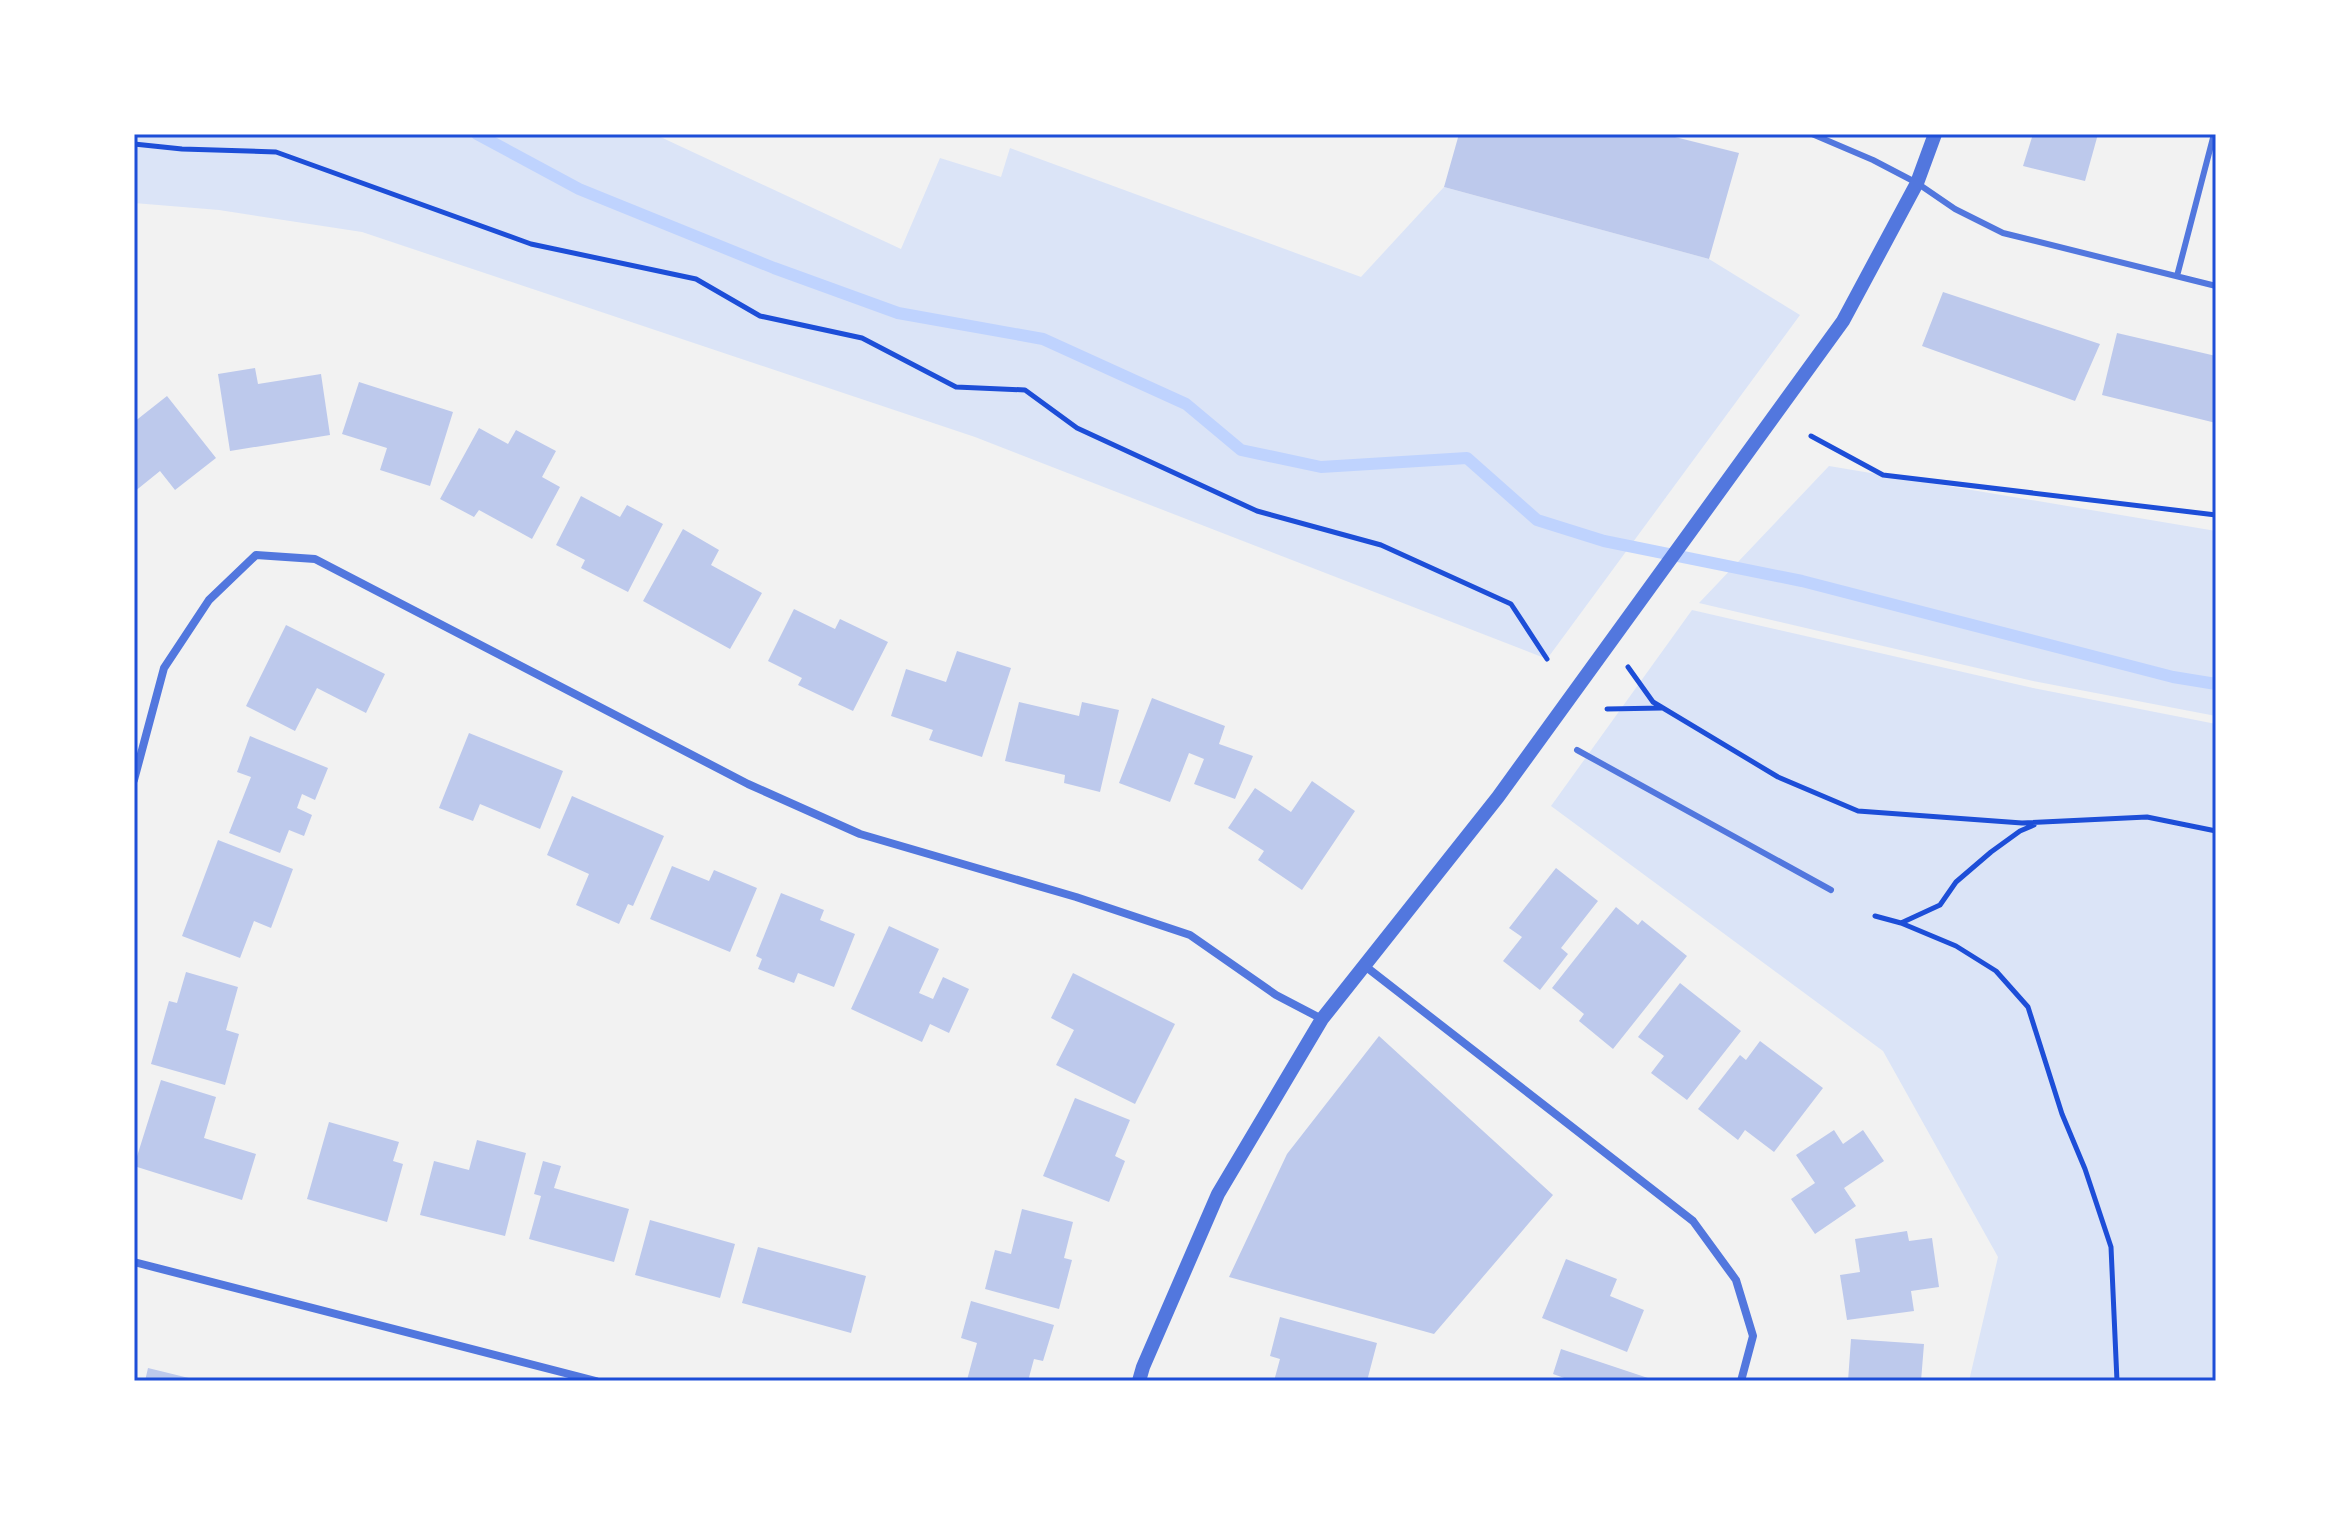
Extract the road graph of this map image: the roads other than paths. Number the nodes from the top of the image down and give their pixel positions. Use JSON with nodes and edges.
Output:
{"nodes":[{"id":1,"x":1812,"y":134,"type":"edge"},
{"id":2,"x":1935,"y":134,"type":"edge"},
{"id":3,"x":2214,"y":134,"type":"edge"},
{"id":4,"x":1917,"y":183,"type":"junction"},
{"id":5,"x":2177,"y":276,"type":"junction"},
{"id":6,"x":2216,"y":286,"type":"edge"},
{"id":7,"x":1577,"y":750,"type":"dead end"},
{"id":8,"x":134,"y":780,"type":"edge"},
{"id":9,"x":1831,"y":890,"type":"dead end"},
{"id":10,"x":1365,"y":966,"type":"junction"},
{"id":11,"x":1322,"y":1019,"type":"junction"},
{"id":12,"x":134,"y":1262,"type":"edge"},
{"id":13,"x":596,"y":1381,"type":"edge"},
{"id":14,"x":1139,"y":1381,"type":"edge"},
{"id":15,"x":1741,"y":1381,"type":"edge"}],
"edges":[{"from":1,"to":4,"type":"lane"},
{"from":2,"to":4,"type":"street"},
{"from":3,"to":5,"type":"lane"},
{"from":4,"to":5,"type":"lane"},
{"from":4,"to":10,"type":"street"},
{"from":5,"to":6,"type":"lane"},
{"from":7,"to":9,"type":"lane"},
{"from":8,"to":11,"type":"street"},
{"from":10,"to":11,"type":"street"},
{"from":10,"to":15,"type":"street"},
{"from":11,"to":14,"type":"street"},
{"from":12,"to":13,"type":"street"}]}
